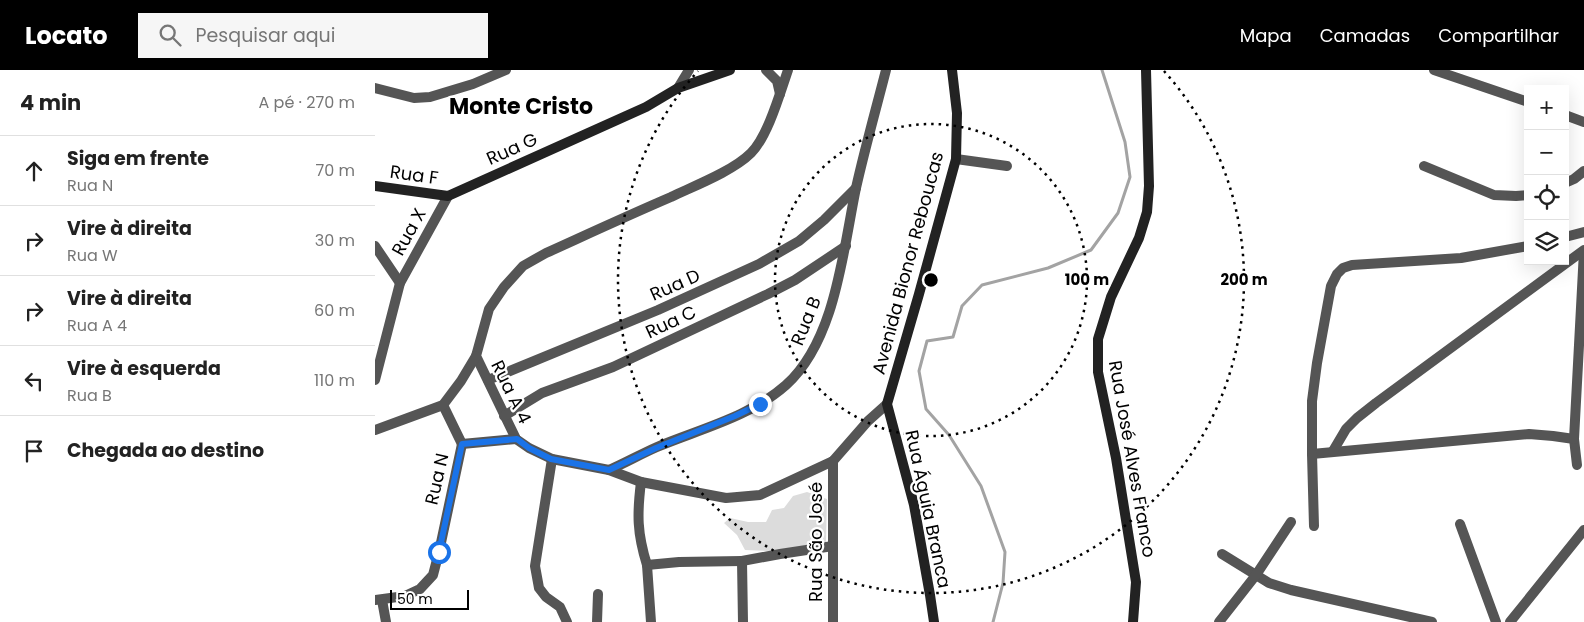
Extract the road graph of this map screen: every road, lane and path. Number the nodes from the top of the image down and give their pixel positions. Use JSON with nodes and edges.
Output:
{"nodes":[{"id":1,"x":506,"y":70,"type":"edge"},
{"id":2,"x":689,"y":70,"type":"edge"},
{"id":3,"x":730,"y":70,"type":"edge"},
{"id":4,"x":766,"y":70,"type":"edge"},
{"id":5,"x":788,"y":70,"type":"edge"},
{"id":6,"x":886,"y":70,"type":"edge"},
{"id":7,"x":952,"y":70,"type":"edge"},
{"id":8,"x":1147,"y":70,"type":"edge"},
{"id":9,"x":1434,"y":70,"type":"edge"},
{"id":10,"x":375,"y":88,"type":"edge"},
{"id":11,"x":678,"y":88,"type":"junction"},
{"id":12,"x":780,"y":95,"type":"junction"},
{"id":13,"x":1524,"y":101,"type":"edge"},
{"id":14,"x":1569,"y":116,"type":"edge"},
{"id":15,"x":1584,"y":122,"type":"edge"},
{"id":16,"x":956,"y":159,"type":"junction"},
{"id":17,"x":1007,"y":166,"type":"dead end"},
{"id":18,"x":1423,"y":166,"type":"dead end"},
{"id":19,"x":1584,"y":171,"type":"edge"},
{"id":20,"x":1569,"y":181,"type":"edge"},
{"id":21,"x":375,"y":186,"type":"edge"},
{"id":22,"x":856,"y":188,"type":"junction"},
{"id":23,"x":1524,"y":195,"type":"edge"},
{"id":24,"x":448,"y":196,"type":"junction"},
{"id":25,"x":1584,"y":232,"type":"edge"},
{"id":26,"x":1569,"y":236,"type":"edge"},
{"id":27,"x":375,"y":246,"type":"edge"},
{"id":28,"x":846,"y":246,"type":"junction"},
{"id":29,"x":1524,"y":247,"type":"edge"},
{"id":30,"x":1584,"y":250,"type":"edge"},
{"id":31,"x":400,"y":283,"type":"junction"},
{"id":32,"x":475,"y":356,"type":"junction"},
{"id":33,"x":375,"y":380,"type":"edge"},
{"id":34,"x":488,"y":380,"type":"junction"},
{"id":35,"x":887,"y":404,"type":"junction"},
{"id":36,"x":443,"y":405,"type":"junction"},
{"id":37,"x":505,"y":416,"type":"junction"},
{"id":38,"x":375,"y":430,"type":"edge"},
{"id":39,"x":517,"y":439,"type":"junction"},
{"id":40,"x":1574,"y":439,"type":"junction"},
{"id":41,"x":462,"y":444,"type":"junction"},
{"id":42,"x":1333,"y":451,"type":"junction"},
{"id":43,"x":1312,"y":454,"type":"junction"},
{"id":44,"x":551,"y":459,"type":"junction"},
{"id":45,"x":833,"y":461,"type":"junction"},
{"id":46,"x":1577,"y":465,"type":"dead end"},
{"id":47,"x":609,"y":470,"type":"junction"},
{"id":48,"x":641,"y":482,"type":"junction"},
{"id":49,"x":1291,"y":522,"type":"dead end"},
{"id":50,"x":1460,"y":524,"type":"dead end"},
{"id":51,"x":1313,"y":526,"type":"dead end"},
{"id":52,"x":1584,"y":530,"type":"edge"},
{"id":53,"x":833,"y":546,"type":"junction"},
{"id":54,"x":1222,"y":554,"type":"dead end"},
{"id":55,"x":742,"y":561,"type":"junction"},
{"id":56,"x":647,"y":565,"type":"junction"},
{"id":57,"x":1256,"y":575,"type":"junction"},
{"id":58,"x":598,"y":594,"type":"dead end"},
{"id":59,"x":379,"y":600,"type":"edge"},
{"id":60,"x":385,"y":622,"type":"edge"},
{"id":61,"x":567,"y":622,"type":"edge"},
{"id":62,"x":597,"y":622,"type":"edge"},
{"id":63,"x":651,"y":622,"type":"edge"},
{"id":64,"x":743,"y":622,"type":"edge"},
{"id":65,"x":833,"y":622,"type":"edge"},
{"id":66,"x":934,"y":622,"type":"edge"},
{"id":67,"x":1133,"y":622,"type":"edge"},
{"id":68,"x":1219,"y":622,"type":"edge"},
{"id":69,"x":1432,"y":622,"type":"edge"},
{"id":70,"x":1496,"y":622,"type":"edge"},
{"id":71,"x":1510,"y":622,"type":"edge"}],
"edges":[{"from":1,"to":10,"type":"street"},
{"from":2,"to":11,"type":"street","name":"Rua G"},
{"from":3,"to":11,"type":"main road"},
{"from":4,"to":12,"type":"street"},
{"from":5,"to":12,"type":"street","name":"Rua A 4"},
{"from":6,"to":22,"type":"street","name":"Rua B"},
{"from":7,"to":16,"type":"main road","name":"Avenida Bionor Reboucas"},
{"from":8,"to":67,"type":"main road","name":"Rua José Alves Franco"},
{"from":9,"to":13,"type":"street"},
{"from":11,"to":24,"type":"main road","name":"Rua G"},
{"from":12,"to":32,"type":"street","name":"Rua A 4"},
{"from":14,"to":15,"type":"street"},
{"from":16,"to":17,"type":"street"},
{"from":16,"to":35,"type":"main road","name":"Avenida Bionor Reboucas"},
{"from":18,"to":23,"type":"street"},
{"from":19,"to":20,"type":"street"},
{"from":21,"to":24,"type":"main road","name":"Rua F"},
{"from":22,"to":28,"type":"street","name":"Rua B"},
{"from":22,"to":34,"type":"street","name":"Rua D"},
{"from":24,"to":31,"type":"street","name":"Rua X"},
{"from":25,"to":26,"type":"street"},
{"from":27,"to":31,"type":"street","name":"Rua X"},
{"from":28,"to":37,"type":"street","name":"Rua C"},
{"from":28,"to":47,"type":"street","name":"Rua B"},
{"from":29,"to":43,"type":"street"},
{"from":30,"to":40,"type":"street"},
{"from":30,"to":42,"type":"street"},
{"from":31,"to":33,"type":"street","name":"Rua X"},
{"from":32,"to":34,"type":"street","name":"Rua A 4"},
{"from":32,"to":36,"type":"street"},
{"from":34,"to":37,"type":"street","name":"Rua A 4"},
{"from":35,"to":45,"type":"street"},
{"from":35,"to":66,"type":"main road","name":"Rua Águia Branca"},
{"from":36,"to":38,"type":"street"},
{"from":36,"to":41,"type":"street"},
{"from":37,"to":39,"type":"street","name":"Rua A 4"},
{"from":39,"to":41,"type":"street"},
{"from":39,"to":44,"type":"street","name":"Rua A 4"},
{"from":40,"to":42,"type":"street"},
{"from":40,"to":46,"type":"street"},
{"from":41,"to":59,"type":"street","name":"Rua N"},
{"from":42,"to":43,"type":"street"},
{"from":43,"to":51,"type":"street"},
{"from":44,"to":47,"type":"street","name":"Rua A 4"},
{"from":44,"to":61,"type":"street"},
{"from":45,"to":48,"type":"street","name":"Rua A 4"},
{"from":45,"to":53,"type":"street","name":"Rua São José"},
{"from":47,"to":48,"type":"street","name":"Rua A 4"},
{"from":48,"to":56,"type":"street"},
{"from":49,"to":57,"type":"street"},
{"from":50,"to":70,"type":"street"},
{"from":52,"to":71,"type":"street"},
{"from":53,"to":55,"type":"street"},
{"from":53,"to":65,"type":"street","name":"Rua São José"},
{"from":54,"to":57,"type":"street"},
{"from":55,"to":56,"type":"street"},
{"from":55,"to":64,"type":"street"},
{"from":56,"to":63,"type":"street"},
{"from":57,"to":68,"type":"street"},
{"from":57,"to":69,"type":"street"},
{"from":58,"to":62,"type":"street"},
{"from":59,"to":60,"type":"street"}]}
